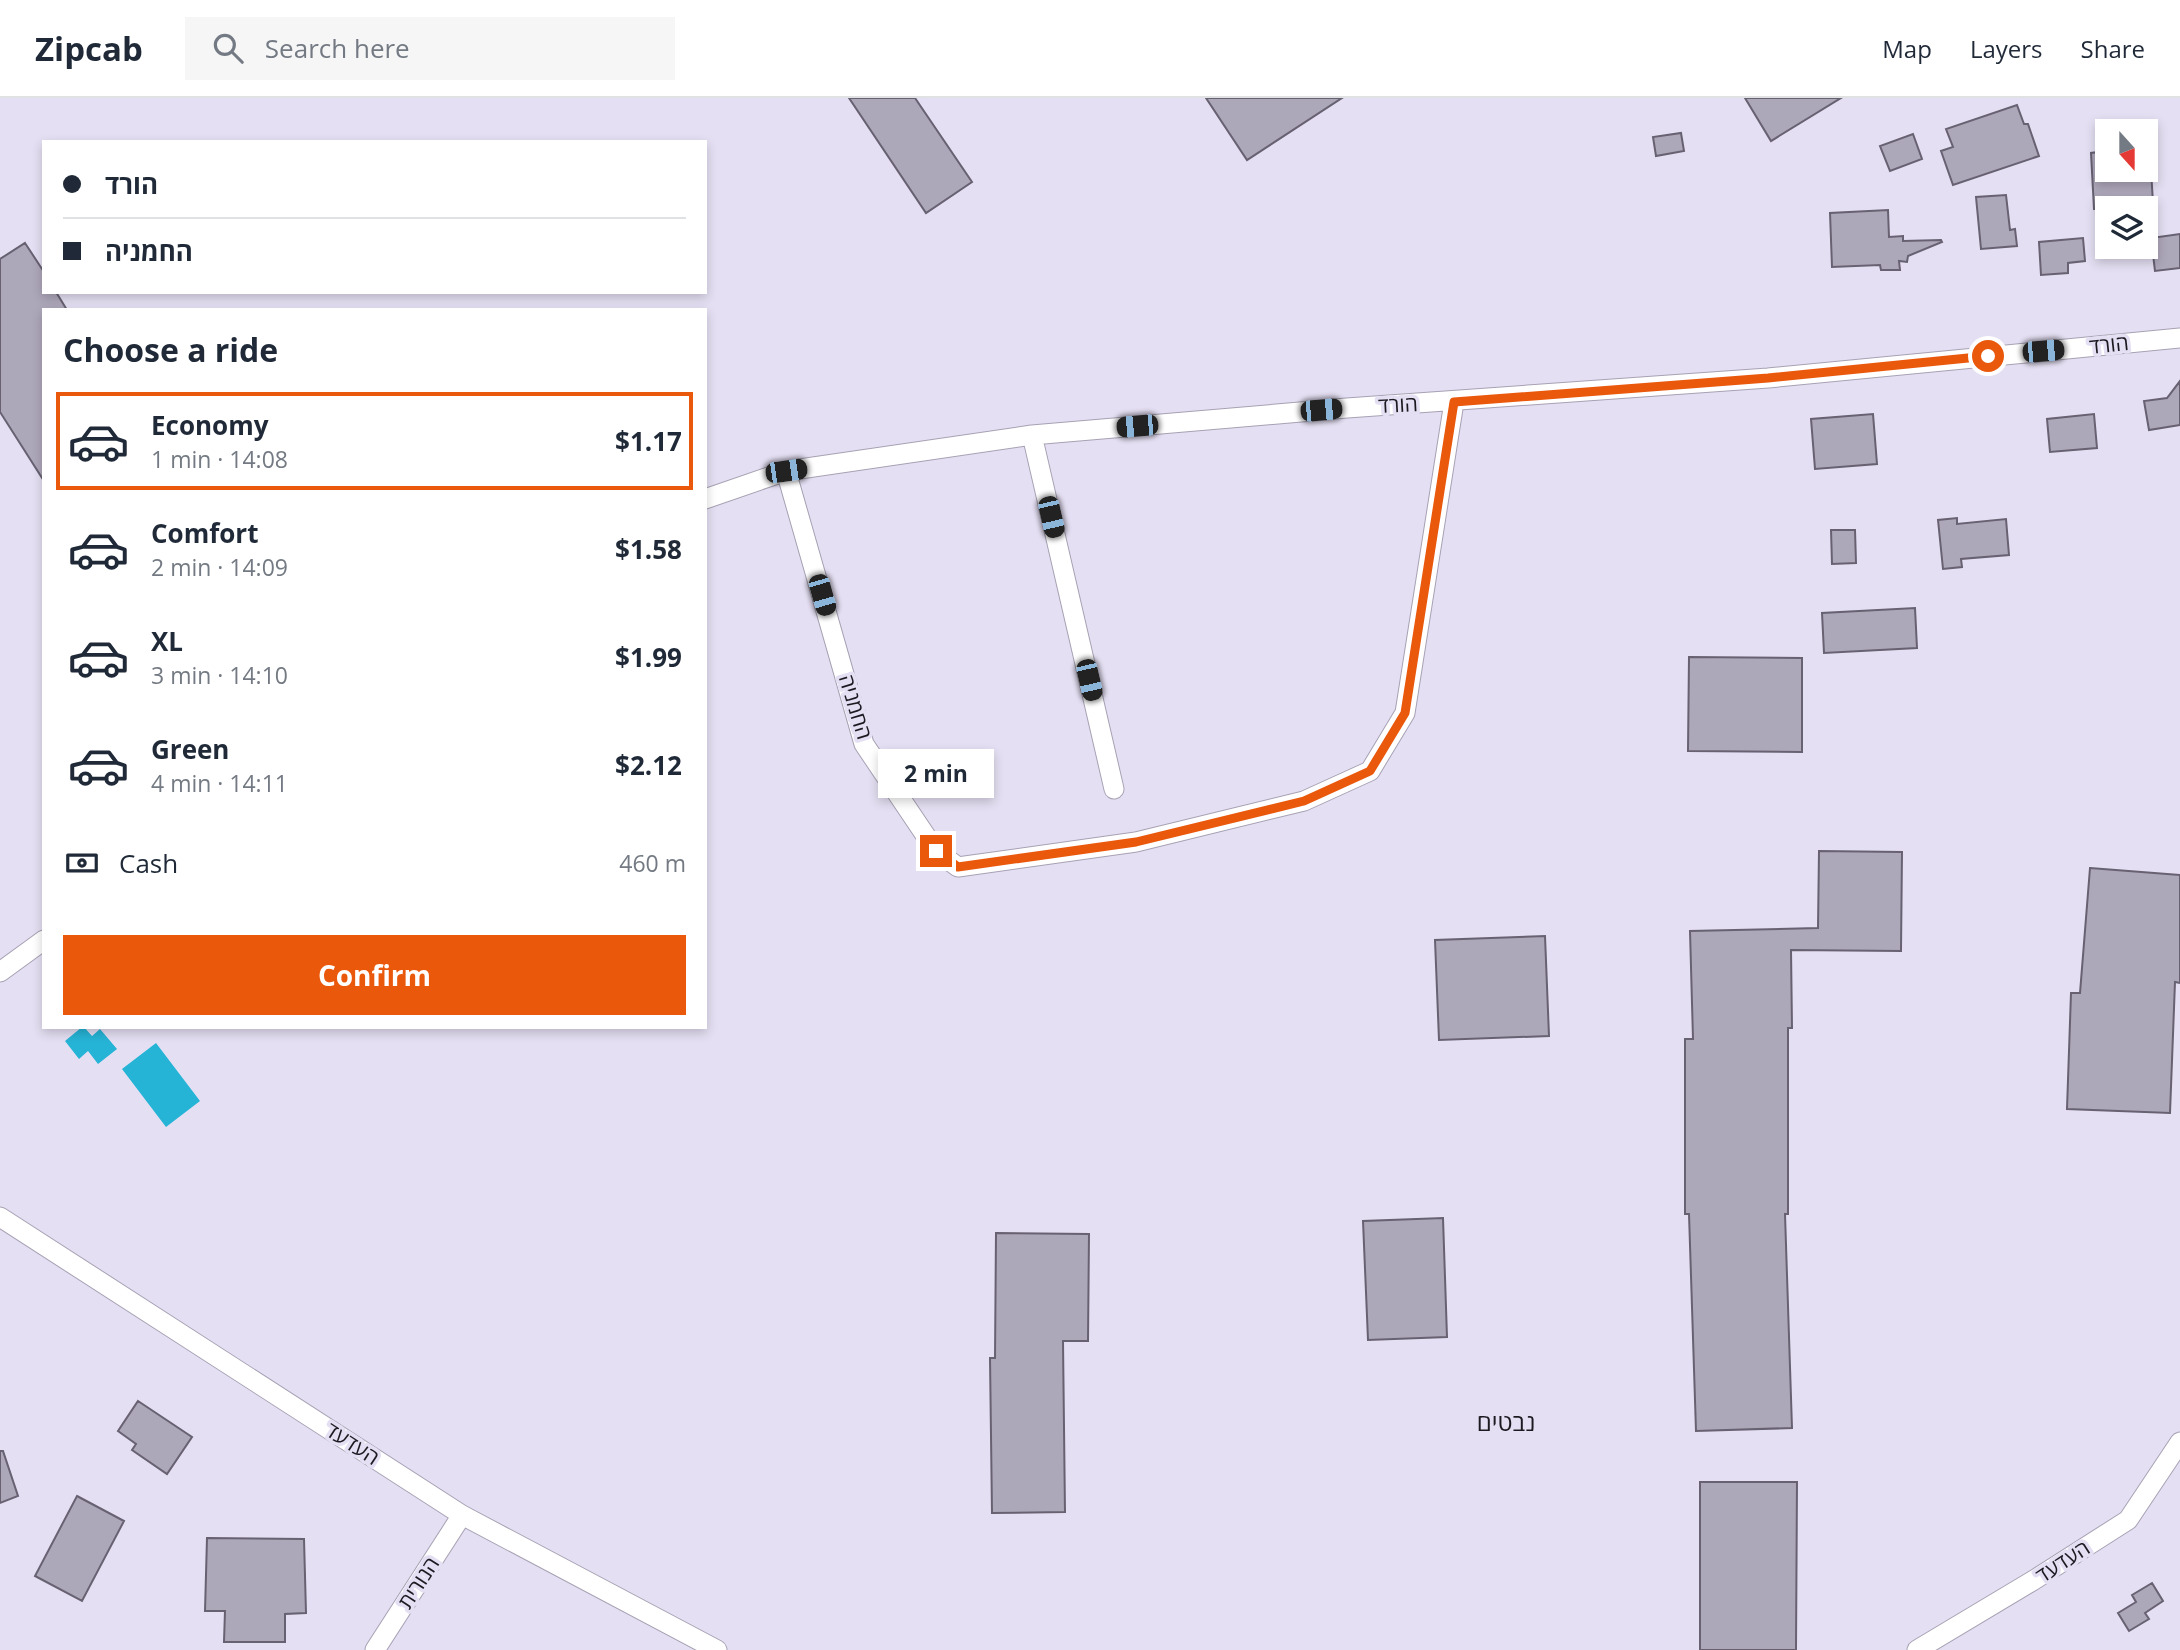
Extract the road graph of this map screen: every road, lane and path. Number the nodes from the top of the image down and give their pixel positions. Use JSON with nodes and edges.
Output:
{"nodes":[{"id":1,"x":2180,"y":338,"type":"edge"},
{"id":2,"x":1454,"y":402,"type":"junction"},
{"id":3,"x":1032,"y":435,"type":"junction"},
{"id":4,"x":786,"y":471,"type":"junction"},
{"id":5,"x":707,"y":498,"type":"edge"},
{"id":6,"x":1114,"y":789,"type":"dead end"},
{"id":7,"x":42,"y":941,"type":"edge"},
{"id":8,"x":0,"y":972,"type":"edge"},
{"id":9,"x":0,"y":1217,"type":"edge"},
{"id":10,"x":2180,"y":1442,"type":"edge"},
{"id":11,"x":462,"y":1515,"type":"junction"},
{"id":12,"x":375,"y":1650,"type":"edge"},
{"id":13,"x":717,"y":1650,"type":"edge"},
{"id":14,"x":1917,"y":1650,"type":"edge"}],
"edges":[{"from":1,"to":2,"type":"street","name":"הורד"},
{"from":2,"to":3,"type":"street","name":"הורד"},
{"from":2,"to":4,"type":"street","name":"החמניה"},
{"from":3,"to":4,"type":"street","name":"הורד"},
{"from":3,"to":6,"type":"street"},
{"from":4,"to":5,"type":"street","name":"הורד"},
{"from":7,"to":8,"type":"street"},
{"from":9,"to":11,"type":"street","name":"העדעד"},
{"from":10,"to":14,"type":"street","name":"העדעד"},
{"from":11,"to":12,"type":"street","name":"הנורית"},
{"from":11,"to":13,"type":"street","name":"העדעד"}]}
